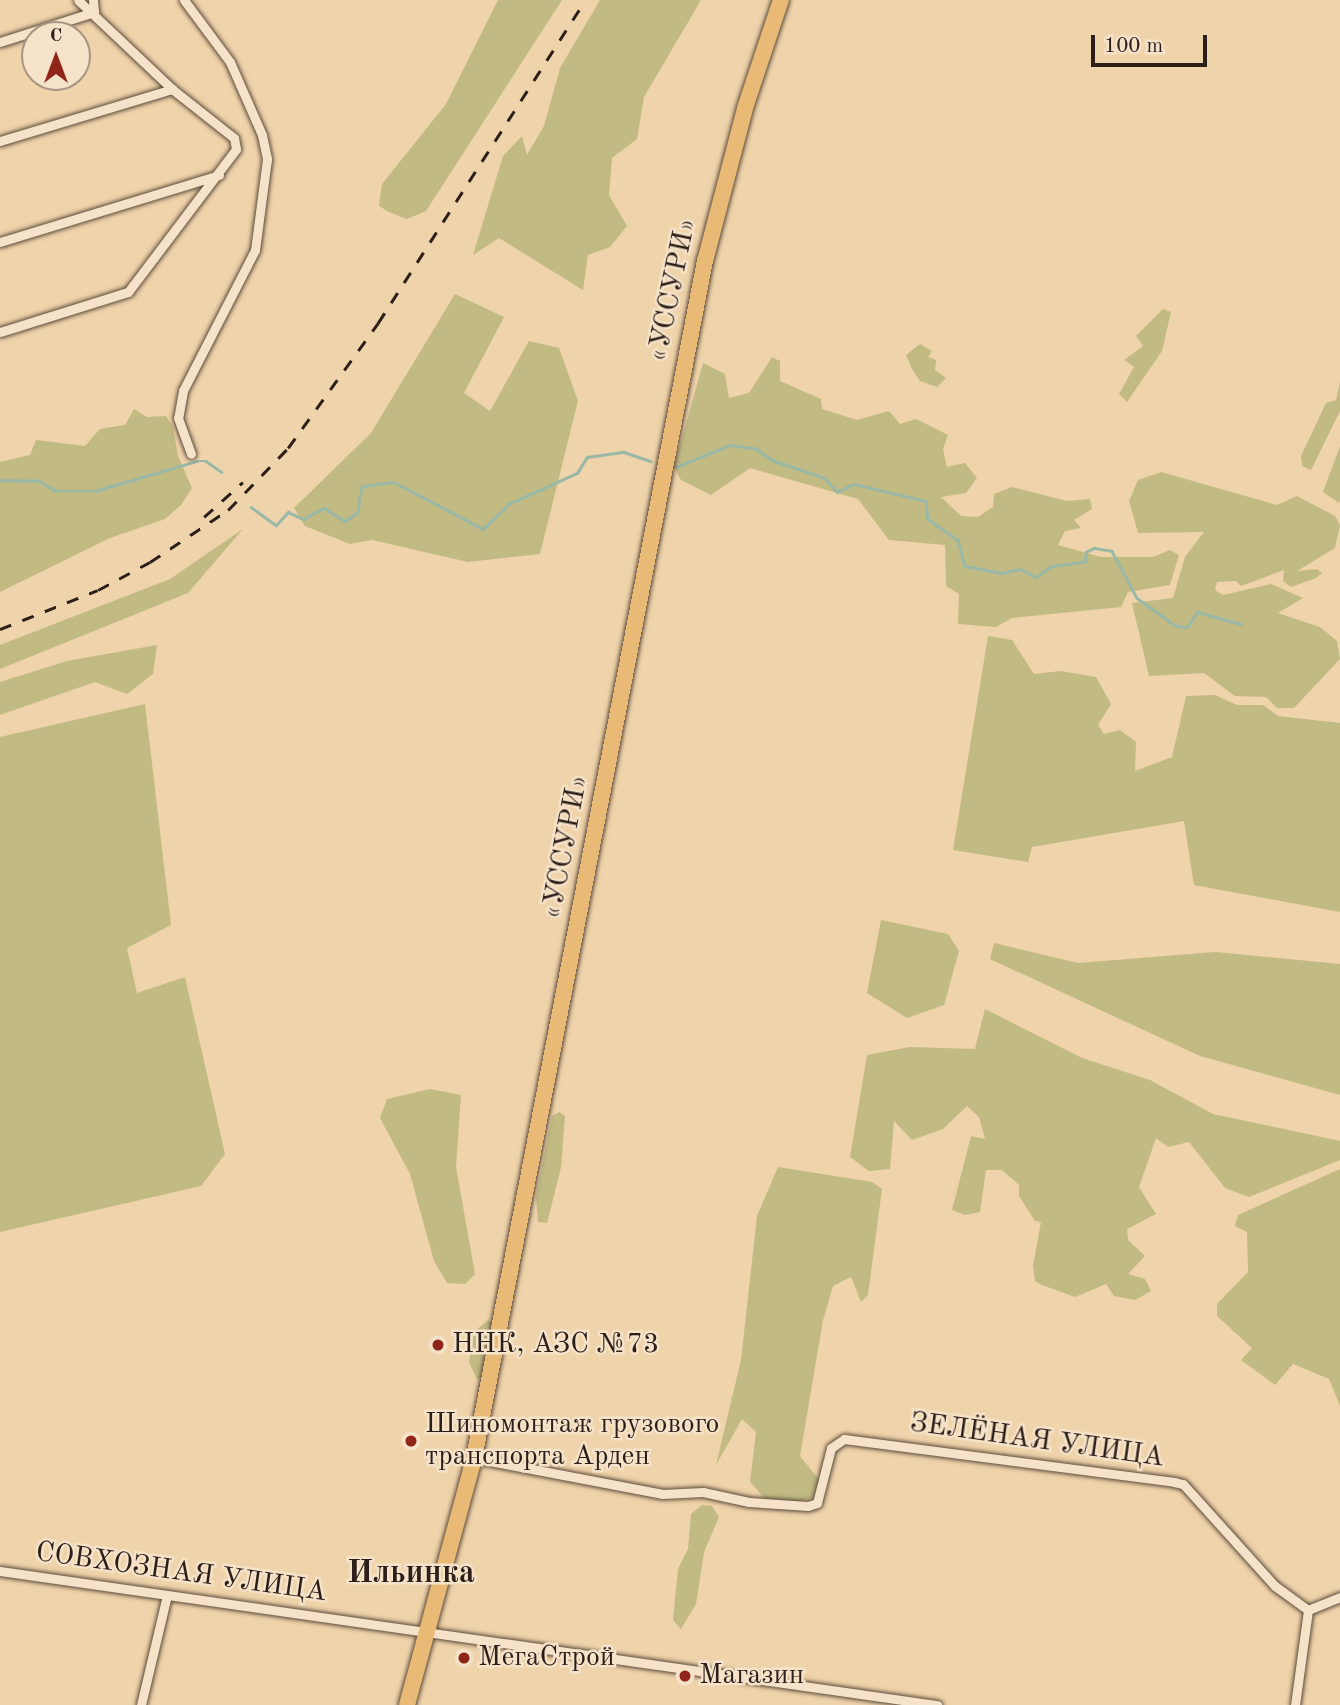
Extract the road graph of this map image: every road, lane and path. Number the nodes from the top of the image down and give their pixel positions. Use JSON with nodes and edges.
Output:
{"nodes":[{"id":1,"x":78,"y":0,"type":"edge"},
{"id":2,"x":93,"y":0,"type":"edge"},
{"id":3,"x":184,"y":0,"type":"edge"},
{"id":4,"x":781,"y":0,"type":"edge"},
{"id":5,"x":94,"y":12,"type":"junction"},
{"id":6,"x":0,"y":42,"type":"edge"},
{"id":7,"x":172,"y":89,"type":"junction"},
{"id":8,"x":0,"y":141,"type":"edge"},
{"id":9,"x":221,"y":174,"type":"junction"},
{"id":10,"x":0,"y":242,"type":"edge"},
{"id":11,"x":0,"y":332,"type":"edge"},
{"id":12,"x":191,"y":454,"type":"dead end"},
{"id":13,"x":474,"y":1458,"type":"junction"},
{"id":14,"x":0,"y":1571,"type":"edge"},
{"id":15,"x":167,"y":1595,"type":"junction"},
{"id":16,"x":1340,"y":1597,"type":"edge"},
{"id":17,"x":1308,"y":1610,"type":"junction"},
{"id":18,"x":429,"y":1631,"type":"junction"},
{"id":19,"x":141,"y":1705,"type":"edge"},
{"id":20,"x":407,"y":1705,"type":"edge"},
{"id":21,"x":937,"y":1705,"type":"edge"},
{"id":22,"x":1295,"y":1705,"type":"edge"}],
"edges":[{"from":1,"to":5,"type":"street"},
{"from":2,"to":5,"type":"street"},
{"from":3,"to":12,"type":"street"},
{"from":4,"to":13,"type":"highway","name":"«УССУРИ»"},
{"from":5,"to":6,"type":"street"},
{"from":5,"to":7,"type":"street"},
{"from":7,"to":8,"type":"street"},
{"from":7,"to":9,"type":"street"},
{"from":9,"to":10,"type":"street"},
{"from":9,"to":11,"type":"street"},
{"from":13,"to":17,"type":"street","name":"ЗЕЛЁНАЯ УЛИЦА"},
{"from":13,"to":18,"type":"highway","name":"«УССУРИ»"},
{"from":14,"to":15,"type":"street","name":"СОВХОЗНАЯ УЛИЦА"},
{"from":15,"to":18,"type":"street","name":"СОВХОЗНАЯ УЛИЦА"},
{"from":15,"to":19,"type":"street"},
{"from":16,"to":17,"type":"street"},
{"from":17,"to":22,"type":"street"},
{"from":18,"to":20,"type":"highway","name":"«УССУРИ»"},
{"from":18,"to":21,"type":"street","name":"СОВХОЗНАЯ УЛИЦА"}]}
